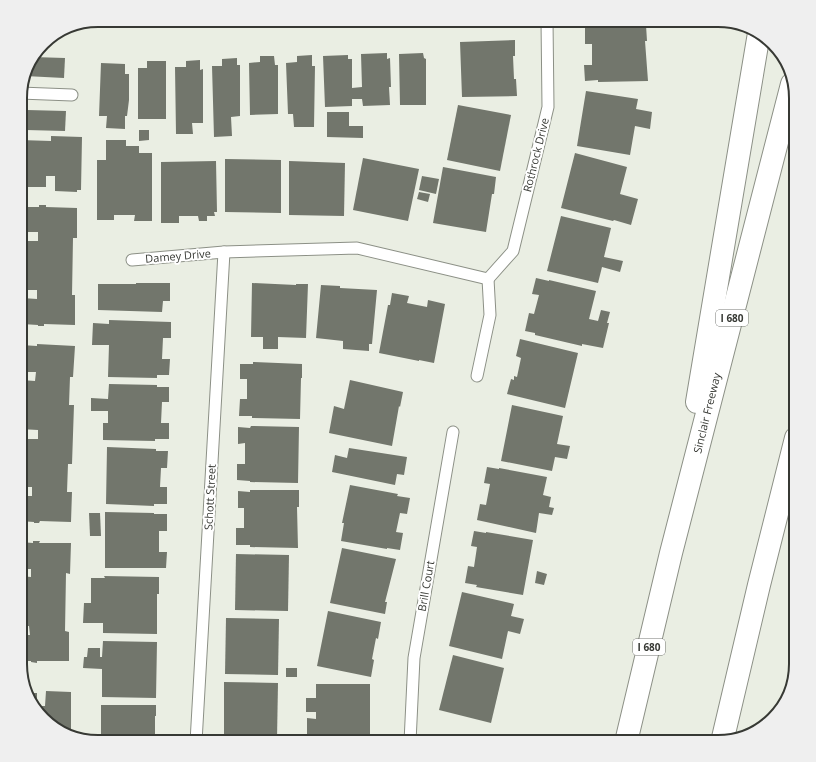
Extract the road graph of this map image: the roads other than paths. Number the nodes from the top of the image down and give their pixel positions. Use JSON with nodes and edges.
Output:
{"nodes":[{"id":1,"x":547,"y":27,"type":"edge"},
{"id":2,"x":758,"y":39,"type":"edge"},
{"id":3,"x":27,"y":93,"type":"edge"},
{"id":4,"x":72,"y":95,"type":"dead end"},
{"id":5,"x":789,"y":96,"type":"edge"},
{"id":6,"x":224,"y":252,"type":"junction"},
{"id":7,"x":132,"y":260,"type":"dead end"},
{"id":8,"x":488,"y":279,"type":"junction"},
{"id":9,"x":477,"y":376,"type":"dead end"},
{"id":10,"x":453,"y":432,"type":"dead end"},
{"id":11,"x":789,"y":465,"type":"edge"},
{"id":12,"x":789,"y":506,"type":"edge"},
{"id":13,"x":671,"y":553,"type":"junction"},
{"id":14,"x":758,"y":585,"type":"junction"},
{"id":15,"x":724,"y":734,"type":"edge"},
{"id":16,"x":196,"y":735,"type":"edge"},
{"id":17,"x":410,"y":735,"type":"edge"},
{"id":18,"x":628,"y":735,"type":"edge"}],
"edges":[{"from":1,"to":8,"type":"lane","name":"Rothrock Drive"},
{"from":2,"to":13,"type":"highway"},
{"from":3,"to":4,"type":"lane"},
{"from":5,"to":13,"type":"highway","name":"Sinclair Freeway","number":"I 680"},
{"from":6,"to":7,"type":"lane","name":"Damey Drive"},
{"from":6,"to":8,"type":"lane"},
{"from":6,"to":16,"type":"lane","name":"Schott Street"},
{"from":8,"to":9,"type":"lane"},
{"from":10,"to":17,"type":"lane","name":"Brill Court"},
{"from":11,"to":14,"type":"highway"},
{"from":12,"to":14,"type":"highway"},
{"from":13,"to":18,"type":"highway","name":"Sinclair Freeway","number":"I 680"},
{"from":14,"to":15,"type":"highway"}]}
